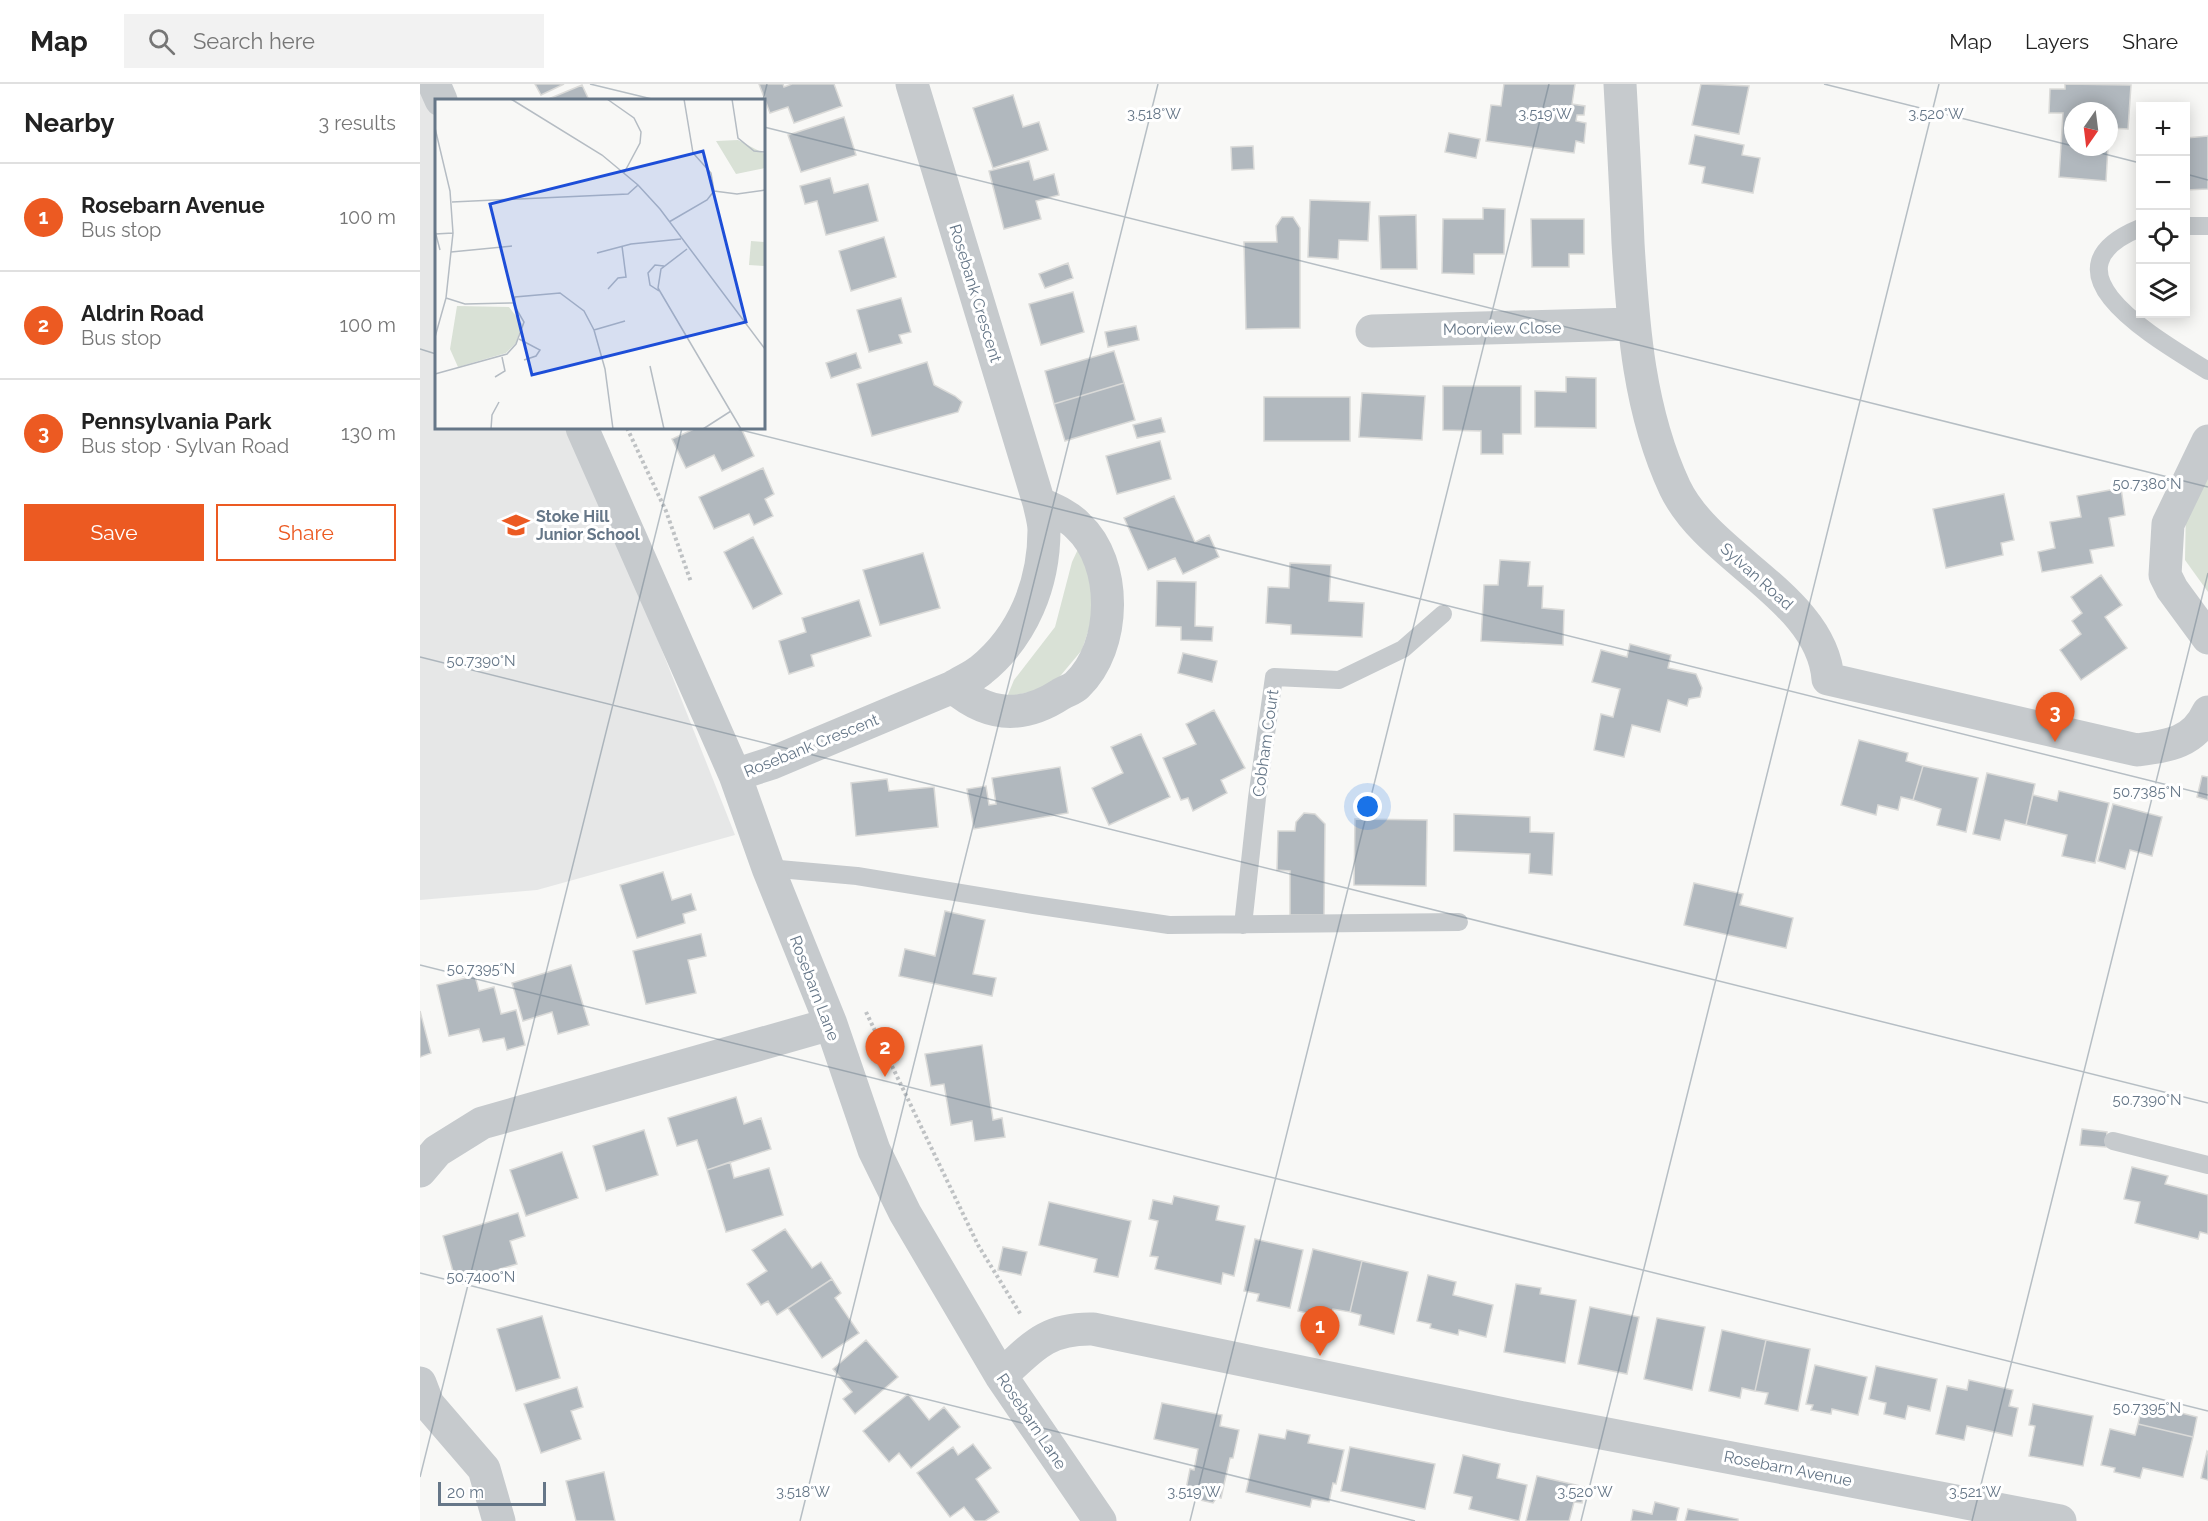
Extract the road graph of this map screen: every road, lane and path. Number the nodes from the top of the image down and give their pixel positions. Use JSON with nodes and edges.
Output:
{"nodes":[{"id":1,"x":434,"y":84,"type":"edge"},
{"id":2,"x":912,"y":84,"type":"edge"},
{"id":3,"x":1620,"y":84,"type":"edge"},
{"id":4,"x":441,"y":99,"type":"edge"},
{"id":5,"x":2190,"y":226,"type":"edge"},
{"id":6,"x":2208,"y":226,"type":"edge"},
{"id":7,"x":2136,"y":230,"type":"edge"},
{"id":8,"x":1633,"y":324,"type":"junction"},
{"id":9,"x":1372,"y":331,"type":"dead end"},
{"id":10,"x":2208,"y":371,"type":"edge"},
{"id":11,"x":582,"y":429,"type":"edge"},
{"id":12,"x":627,"y":429,"type":"edge"},
{"id":13,"x":2208,"y":441,"type":"edge"},
{"id":14,"x":1039,"y":503,"type":"junction"},
{"id":15,"x":693,"y":588,"type":"dead end"},
{"id":16,"x":1443,"y":614,"type":"dead end"},
{"id":17,"x":2208,"y":638,"type":"edge"},
{"id":18,"x":953,"y":687,"type":"junction"},
{"id":19,"x":2208,"y":712,"type":"edge"},
{"id":20,"x":735,"y":775,"type":"junction"},
{"id":21,"x":768,"y":868,"type":"junction"},
{"id":22,"x":1459,"y":922,"type":"dead end"},
{"id":23,"x":1243,"y":925,"type":"junction"},
{"id":24,"x":863,"y":1007,"type":"dead end"},
{"id":25,"x":831,"y":1024,"type":"junction"},
{"id":26,"x":2113,"y":1141,"type":"dead end"},
{"id":27,"x":2208,"y":1165,"type":"edge"},
{"id":28,"x":420,"y":1171,"type":"edge"},
{"id":29,"x":1037,"y":1342,"type":"junction"},
{"id":30,"x":1002,"y":1376,"type":"junction"},
{"id":31,"x":420,"y":1383,"type":"edge"},
{"id":32,"x":1086,"y":1516,"type":"edge"},
{"id":33,"x":499,"y":1521,"type":"edge"},
{"id":34,"x":2060,"y":1521,"type":"edge"}],
"edges":[{"from":1,"to":4,"type":"street"},
{"from":2,"to":14,"type":"street","name":"Rosebank Crescent"},
{"from":3,"to":8,"type":"street","name":"Sylvan Road"},
{"from":5,"to":6,"type":"lane"},
{"from":7,"to":10,"type":"lane"},
{"from":8,"to":9,"type":"street","name":"Moorview Close"},
{"from":8,"to":19,"type":"street","name":"Sylvan Road"},
{"from":11,"to":20,"type":"street","name":"Rosebarn Lane"},
{"from":12,"to":15,"type":"path"},
{"from":13,"to":17,"type":"street"},
{"from":14,"to":18,"type":"street","name":"Rosebank Crescent"},
{"from":14,"to":18,"type":"street"},
{"from":16,"to":23,"type":"lane","name":"Cobham Court"},
{"from":18,"to":20,"type":"street","name":"Rosebank Crescent"},
{"from":20,"to":21,"type":"street","name":"Rosebarn Lane"},
{"from":21,"to":23,"type":"lane"},
{"from":21,"to":25,"type":"street","name":"Rosebarn Lane"},
{"from":22,"to":23,"type":"lane"},
{"from":24,"to":29,"type":"path"},
{"from":25,"to":28,"type":"street"},
{"from":25,"to":30,"type":"street","name":"Rosebarn Lane"},
{"from":26,"to":27,"type":"lane"},
{"from":29,"to":30,"type":"street","name":"Rosebarn Avenue"},
{"from":29,"to":34,"type":"street","name":"Rosebarn Avenue"},
{"from":30,"to":32,"type":"street","name":"Rosebarn Lane"},
{"from":31,"to":33,"type":"street"}]}
